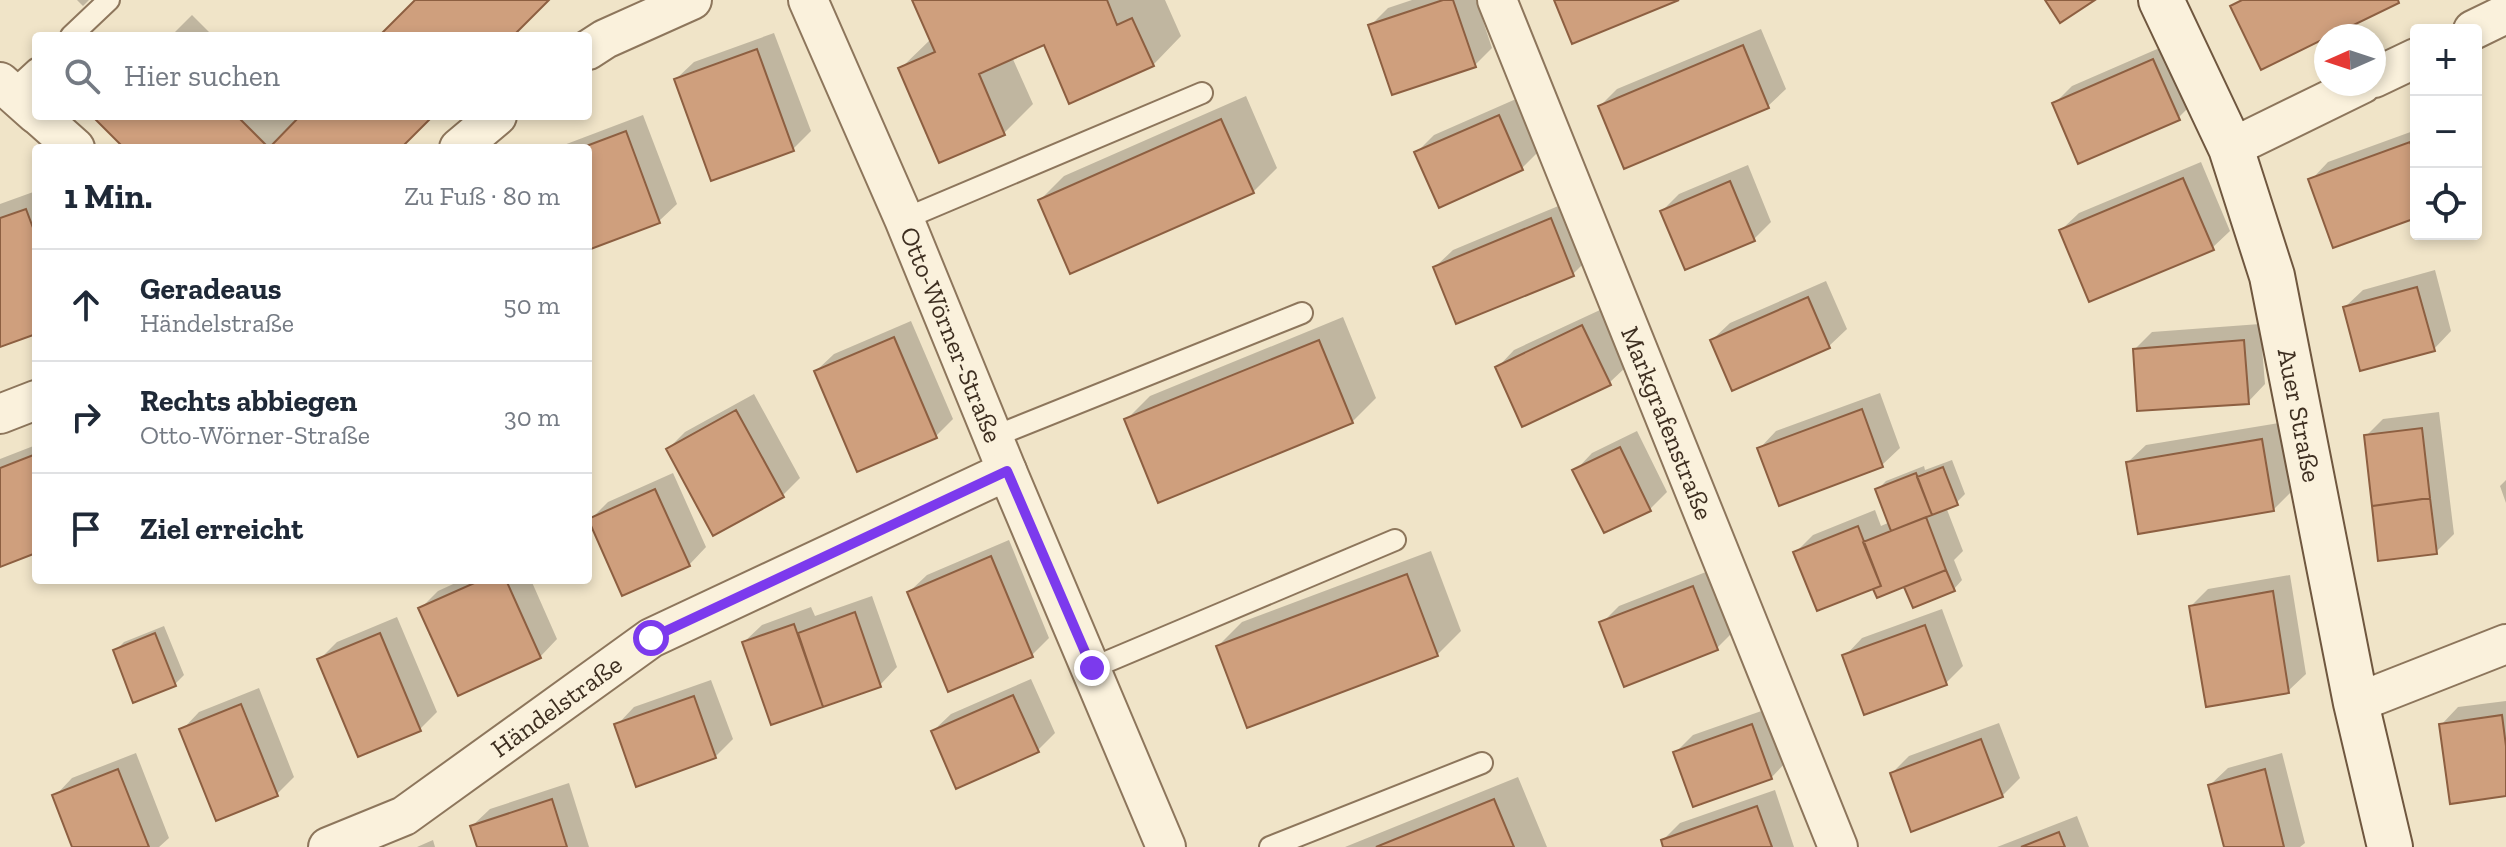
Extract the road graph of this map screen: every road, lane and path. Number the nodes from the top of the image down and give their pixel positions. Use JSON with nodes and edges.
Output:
{"nodes":[{"id":1,"x":109,"y":0,"type":"edge"},
{"id":2,"x":692,"y":0,"type":"edge"},
{"id":3,"x":808,"y":0,"type":"edge"},
{"id":4,"x":1497,"y":0,"type":"edge"},
{"id":5,"x":2161,"y":0,"type":"edge"},
{"id":6,"x":2506,"y":14,"type":"edge"},
{"id":7,"x":2482,"y":26,"type":"edge"},
{"id":8,"x":75,"y":32,"type":"edge"},
{"id":9,"x":592,"y":47,"type":"edge"},
{"id":10,"x":2410,"y":61,"type":"edge"},
{"id":11,"x":2386,"y":72,"type":"edge"},
{"id":12,"x":1202,"y":93,"type":"dead end"},
{"id":13,"x":2337,"y":96,"type":"edge"},
{"id":14,"x":48,"y":120,"type":"edge"},
{"id":15,"x":492,"y":120,"type":"edge"},
{"id":16,"x":71,"y":144,"type":"edge"},
{"id":17,"x":464,"y":144,"type":"edge"},
{"id":18,"x":2231,"y":148,"type":"junction"},
{"id":19,"x":904,"y":219,"type":"junction"},
{"id":20,"x":1302,"y":313,"type":"dead end"},
{"id":21,"x":32,"y":402,"type":"edge"},
{"id":22,"x":0,"y":414,"type":"edge"},
{"id":23,"x":1000,"y":454,"type":"junction"},
{"id":24,"x":1395,"y":540,"type":"dead end"},
{"id":25,"x":2506,"y":644,"type":"edge"},
{"id":26,"x":1092,"y":668,"type":"junction"},
{"id":27,"x":2356,"y":703,"type":"junction"},
{"id":28,"x":1482,"y":763,"type":"dead end"},
{"id":29,"x":328,"y":847,"type":"edge"},
{"id":30,"x":1166,"y":847,"type":"edge"},
{"id":31,"x":1270,"y":847,"type":"edge"},
{"id":32,"x":1838,"y":847,"type":"edge"},
{"id":33,"x":2390,"y":847,"type":"edge"}],
"edges":[{"from":1,"to":8,"type":"lane"},
{"from":2,"to":9,"type":"street"},
{"from":3,"to":19,"type":"street","name":"Otto-Wörner-Straße"},
{"from":4,"to":32,"type":"street","name":"Markgrafenstraße"},
{"from":5,"to":18,"type":"main road","name":"Auer Straße"},
{"from":6,"to":7,"type":"street"},
{"from":10,"to":11,"type":"street"},
{"from":12,"to":19,"type":"lane"},
{"from":13,"to":18,"type":"street"},
{"from":14,"to":16,"type":"street"},
{"from":15,"to":17,"type":"street"},
{"from":18,"to":27,"type":"main road","name":"Auer Straße"},
{"from":19,"to":23,"type":"street","name":"Otto-Wörner-Straße"},
{"from":20,"to":23,"type":"lane"},
{"from":21,"to":22,"type":"street"},
{"from":23,"to":26,"type":"street","name":"Otto-Wörner-Straße"},
{"from":23,"to":29,"type":"street","name":"Händelstraße"},
{"from":24,"to":26,"type":"lane"},
{"from":25,"to":27,"type":"street"},
{"from":26,"to":30,"type":"street","name":"Otto-Wörner-Straße"},
{"from":27,"to":33,"type":"main road","name":"Auer Straße"},
{"from":28,"to":31,"type":"lane"}]}
